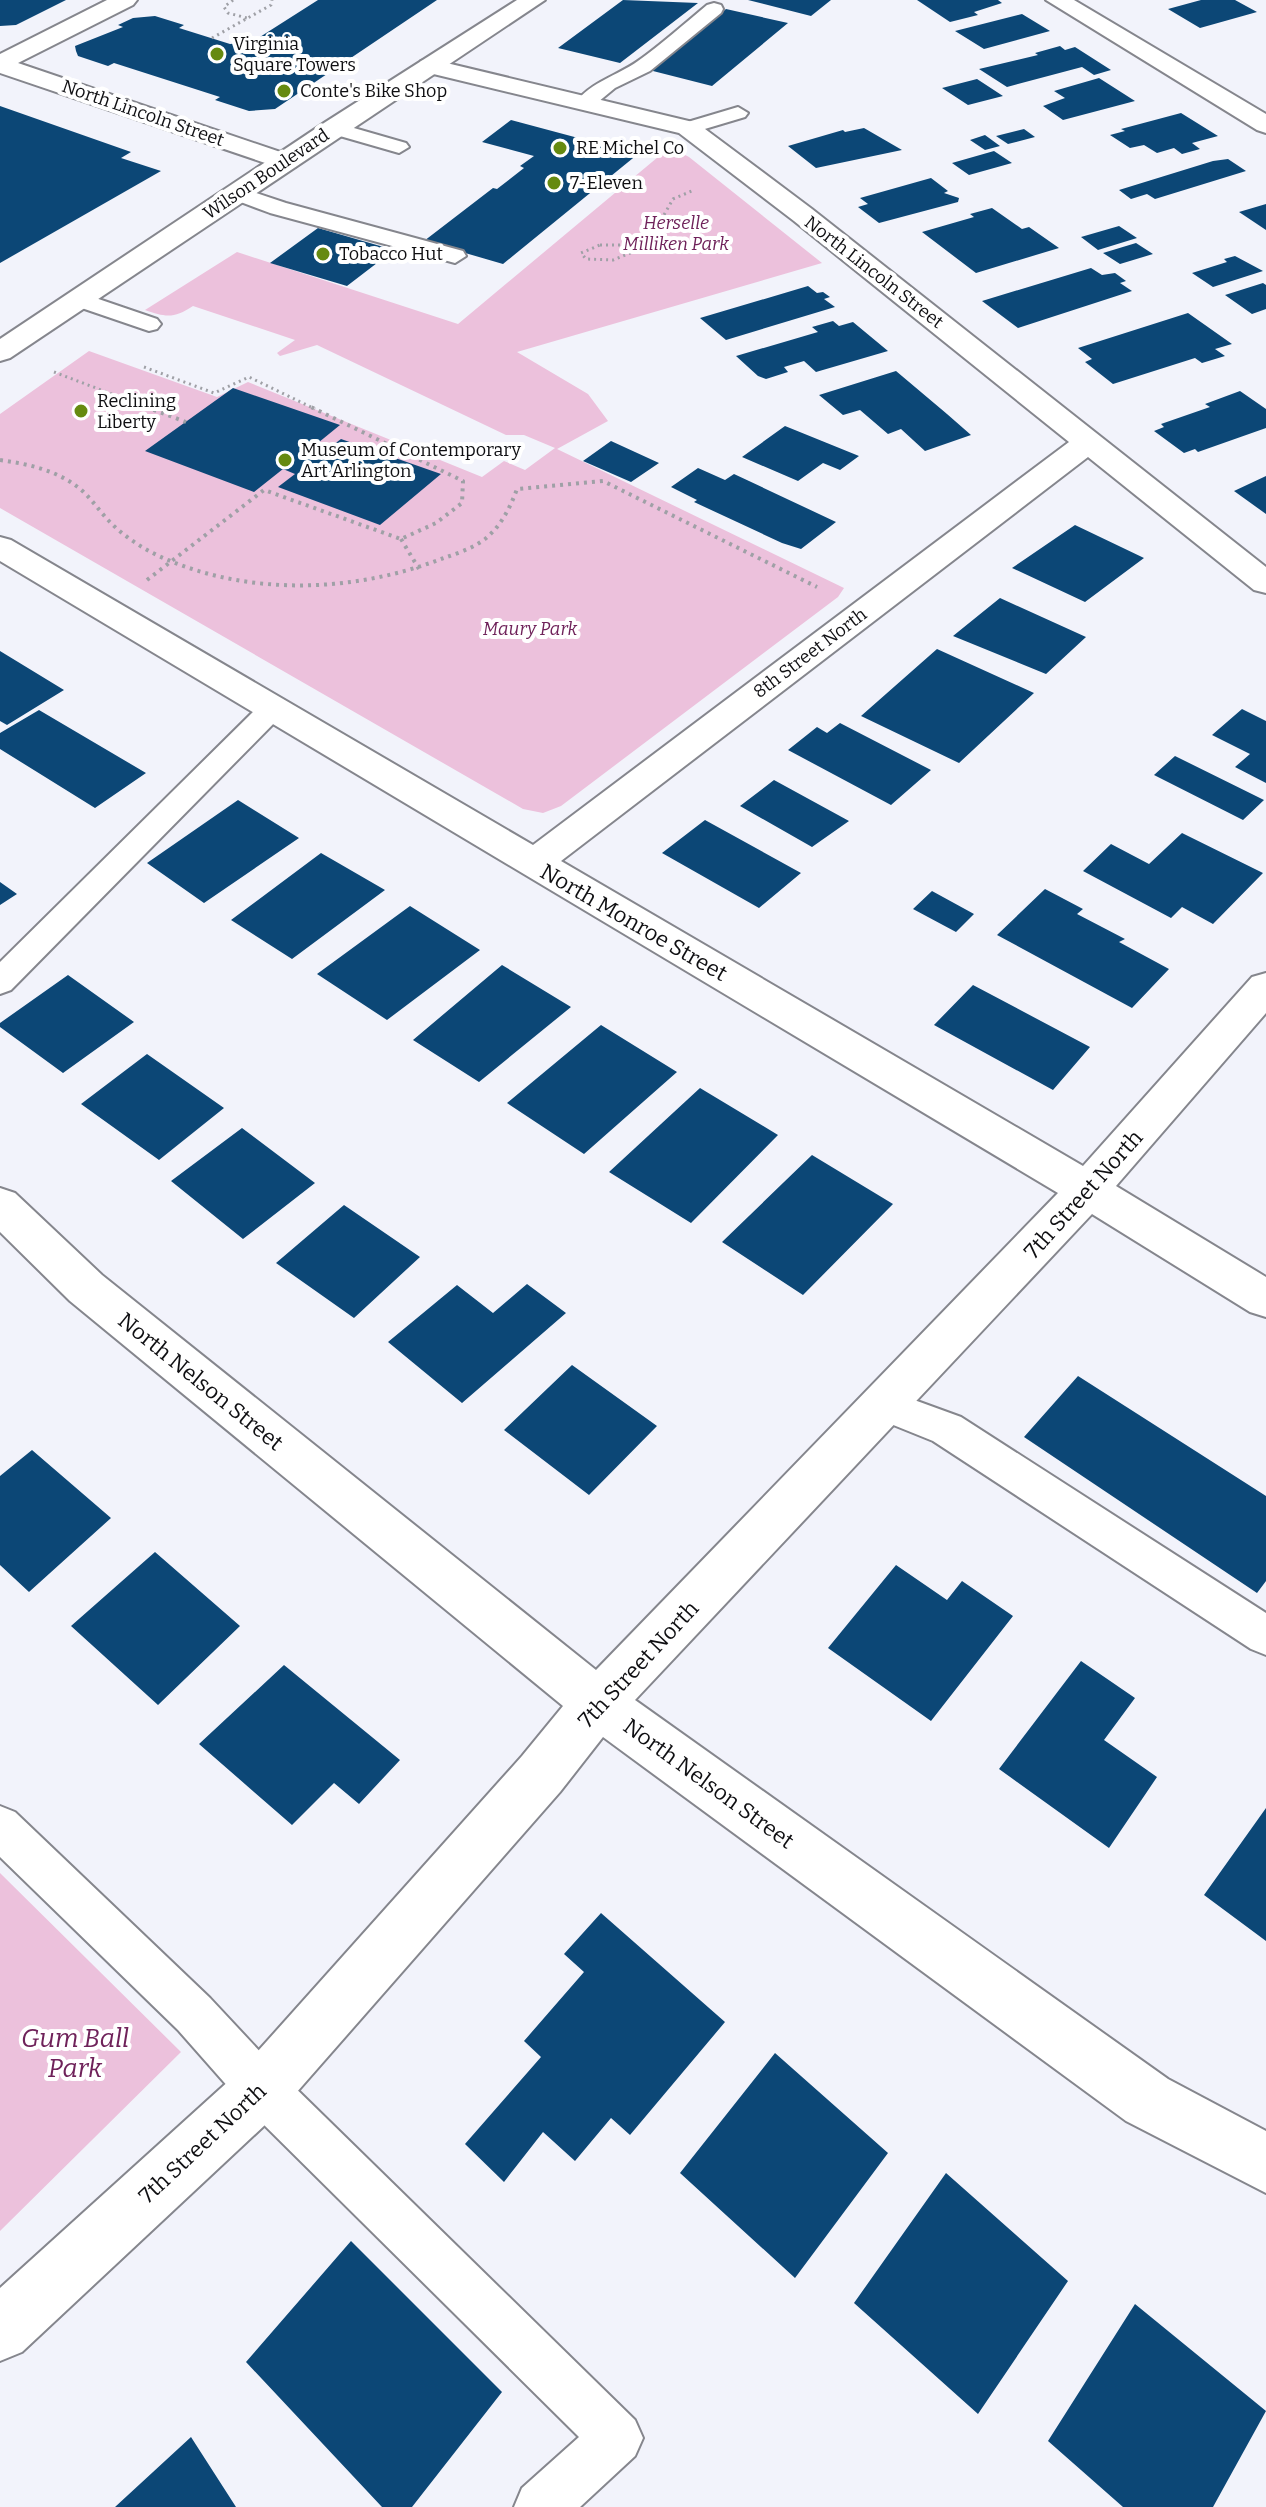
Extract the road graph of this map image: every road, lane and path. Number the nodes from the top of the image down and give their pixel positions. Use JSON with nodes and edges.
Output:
{"nodes":[{"id":1,"x":125,"y":0,"type":"edge"},
{"id":2,"x":233,"y":0,"type":"edge"},
{"id":3,"x":272,"y":0,"type":"edge"},
{"id":4,"x":533,"y":0,"type":"edge"},
{"id":5,"x":1058,"y":0,"type":"edge"},
{"id":6,"x":714,"y":9,"type":"dead end"},
{"id":7,"x":247,"y":18,"type":"junction"},
{"id":8,"x":212,"y":38,"type":"dead end"},
{"id":9,"x":0,"y":64,"type":"edge"},
{"id":10,"x":430,"y":66,"type":"junction"},
{"id":11,"x":585,"y":103,"type":"junction"},
{"id":12,"x":738,"y":113,"type":"dead end"},
{"id":13,"x":1266,"y":125,"type":"edge"},
{"id":14,"x":333,"y":128,"type":"junction"},
{"id":15,"x":688,"y":128,"type":"junction"},
{"id":16,"x":399,"y":147,"type":"dead end"},
{"id":17,"x":288,"y":174,"type":"junction"},
{"id":18,"x":706,"y":186,"type":"dead end"},
{"id":19,"x":238,"y":193,"type":"junction"},
{"id":20,"x":637,"y":245,"type":"junction"},
{"id":21,"x":455,"y":256,"type":"dead end"},
{"id":22,"x":78,"y":299,"type":"junction"},
{"id":23,"x":149,"y":324,"type":"dead end"},
{"id":24,"x":0,"y":352,"type":"edge"},
{"id":25,"x":141,"y":366,"type":"dead end"},
{"id":26,"x":45,"y":369,"type":"dead end"},
{"id":27,"x":186,"y":422,"type":"dead end"},
{"id":28,"x":1087,"y":443,"type":"junction"},
{"id":29,"x":0,"y":460,"type":"edge"},
{"id":30,"x":401,"y":539,"type":"junction"},
{"id":31,"x":0,"y":547,"type":"edge"},
{"id":32,"x":170,"y":562,"type":"junction"},
{"id":33,"x":420,"y":570,"type":"junction"},
{"id":34,"x":1266,"y":583,"type":"edge"},
{"id":35,"x":137,"y":588,"type":"dead end"},
{"id":36,"x":824,"y":590,"type":"dead end"},
{"id":37,"x":273,"y":708,"type":"junction"},
{"id":38,"x":534,"y":863,"type":"junction"},
{"id":39,"x":0,"y":982,"type":"edge"},
{"id":40,"x":1266,"y":987,"type":"edge"},
{"id":41,"x":1088,"y":1190,"type":"junction"},
{"id":42,"x":0,"y":1205,"type":"edge"},
{"id":43,"x":1266,"y":1299,"type":"edge"},
{"id":44,"x":884,"y":1405,"type":"junction"},
{"id":45,"x":1266,"y":1636,"type":"edge"},
{"id":46,"x":598,"y":1703,"type":"junction"},
{"id":47,"x":0,"y":1827,"type":"edge"},
{"id":48,"x":262,"y":2089,"type":"junction"},
{"id":49,"x":1266,"y":2163,"type":"edge"},
{"id":50,"x":0,"y":2330,"type":"edge"},
{"id":51,"x":541,"y":2507,"type":"edge"}],
"edges":[{"from":1,"to":9,"type":"street"},
{"from":2,"to":7,"type":"path"},
{"from":3,"to":7,"type":"path"},
{"from":4,"to":10,"type":"street","name":"Wilson Boulevard"},
{"from":5,"to":13,"type":"street"},
{"from":6,"to":11,"type":"lane"},
{"from":7,"to":8,"type":"path"},
{"from":9,"to":17,"type":"street","name":"North Lincoln Street"},
{"from":10,"to":11,"type":"street","name":"North Lincoln Street"},
{"from":10,"to":14,"type":"street","name":"Wilson Boulevard"},
{"from":11,"to":15,"type":"street","name":"North Lincoln Street"},
{"from":12,"to":15,"type":"lane"},
{"from":14,"to":16,"type":"lane"},
{"from":14,"to":17,"type":"street","name":"Wilson Boulevard"},
{"from":15,"to":28,"type":"street","name":"North Lincoln Street"},
{"from":17,"to":19,"type":"street","name":"Wilson Boulevard"},
{"from":18,"to":20,"type":"path"},
{"from":19,"to":21,"type":"lane"},
{"from":19,"to":22,"type":"street","name":"Wilson Boulevard"},
{"from":20,"to":20,"type":"path"},
{"from":22,"to":23,"type":"lane"},
{"from":22,"to":24,"type":"street","name":"Wilson Boulevard"},
{"from":25,"to":30,"type":"path"},
{"from":26,"to":27,"type":"path"},
{"from":28,"to":34,"type":"street","name":"North Lincoln Street"},
{"from":28,"to":38,"type":"street","name":"8th Street North"},
{"from":29,"to":32,"type":"path"},
{"from":30,"to":32,"type":"path"},
{"from":30,"to":33,"type":"path"},
{"from":31,"to":37,"type":"street","name":"North Monroe Street"},
{"from":32,"to":33,"type":"path"},
{"from":32,"to":35,"type":"path"},
{"from":33,"to":36,"type":"path"},
{"from":37,"to":38,"type":"street","name":"North Monroe Street"},
{"from":37,"to":39,"type":"lane"},
{"from":38,"to":41,"type":"street","name":"North Monroe Street"},
{"from":40,"to":41,"type":"street","name":"7th Street North"},
{"from":41,"to":43,"type":"street","name":"North Monroe Street"},
{"from":41,"to":44,"type":"street","name":"7th Street North"},
{"from":42,"to":46,"type":"street","name":"North Nelson Street"},
{"from":44,"to":45,"type":"lane"},
{"from":44,"to":46,"type":"street","name":"7th Street North"},
{"from":46,"to":48,"type":"street","name":"7th Street North"},
{"from":46,"to":49,"type":"street","name":"North Nelson Street"},
{"from":47,"to":48,"type":"lane"},
{"from":48,"to":50,"type":"street","name":"7th Street North"},
{"from":48,"to":51,"type":"lane"}]}
